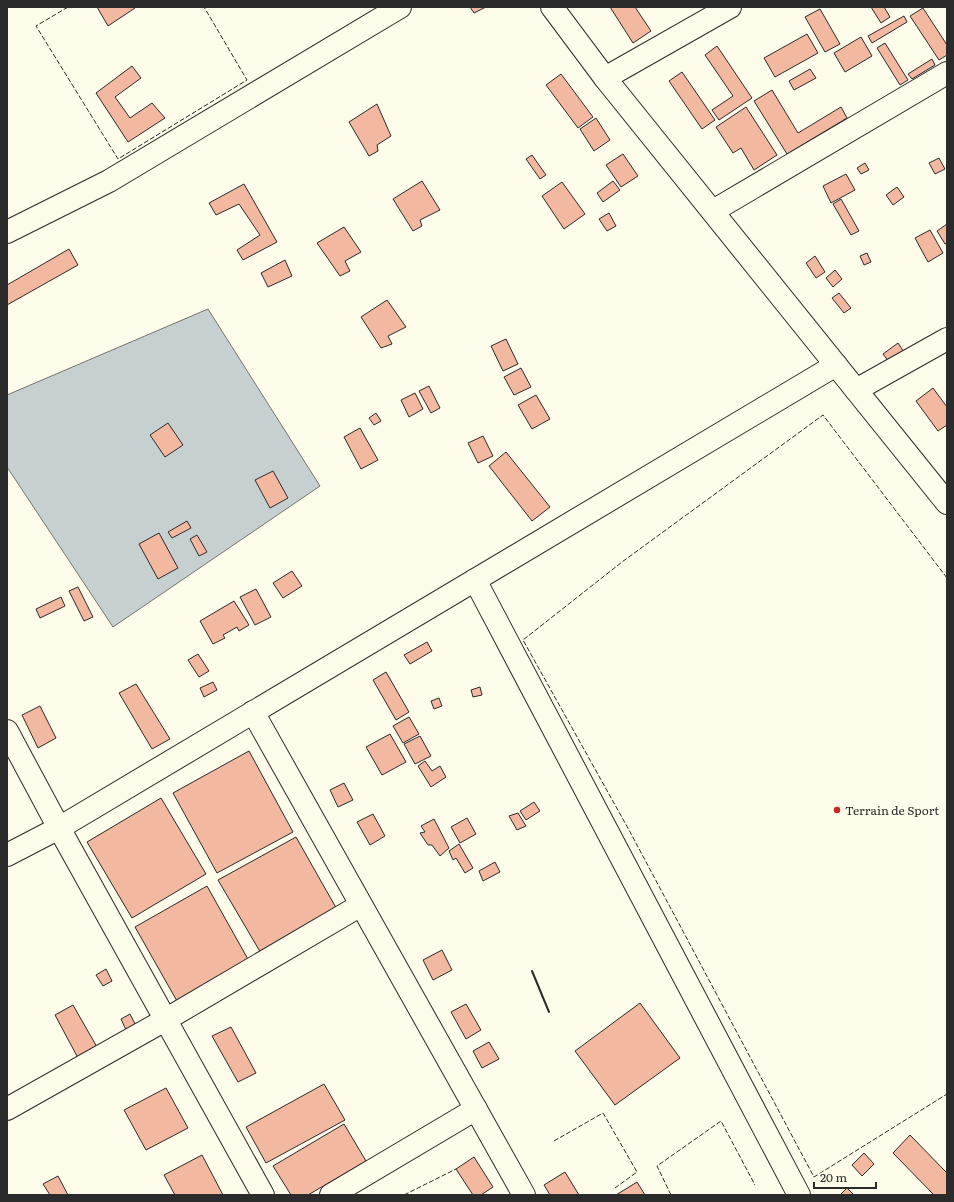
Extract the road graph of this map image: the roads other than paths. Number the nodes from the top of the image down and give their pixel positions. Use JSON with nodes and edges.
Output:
{"nodes":[{"id":1,"x":400,"y":7,"type":"edge"},
{"id":2,"x":552,"y":7,"type":"edge"},
{"id":3,"x":730,"y":7,"type":"edge"},
{"id":4,"x":947,"y":73,"type":"edge"},
{"id":5,"x":605,"y":78,"type":"junction"},
{"id":6,"x":713,"y":211,"type":"junction"},
{"id":7,"x":7,"y":232,"type":"edge"},
{"id":8,"x":947,"y":339,"type":"edge"},
{"id":9,"x":836,"y":365,"type":"junction"},
{"id":10,"x":856,"y":390,"type":"junction"},
{"id":11,"x":947,"y":503,"type":"edge"},
{"id":12,"x":475,"y":580,"type":"junction"},
{"id":13,"x":253,"y":712,"type":"junction"},
{"id":14,"x":7,"y":731,"type":"edge"},
{"id":15,"x":59,"y":828,"type":"junction"},
{"id":16,"x":7,"y":855,"type":"edge"},
{"id":17,"x":362,"y":905,"type":"junction"},
{"id":18,"x":165,"y":1020,"type":"junction"},
{"id":19,"x":476,"y":1108,"type":"junction"},
{"id":20,"x":7,"y":1109,"type":"edge"},
{"id":21,"x":263,"y":1195,"type":"edge"},
{"id":22,"x":331,"y":1195,"type":"edge"},
{"id":23,"x":524,"y":1195,"type":"edge"},
{"id":24,"x":799,"y":1195,"type":"edge"}],
"edges":[{"from":1,"to":7,"type":"street"},
{"from":2,"to":5,"type":"street"},
{"from":3,"to":5,"type":"street"},
{"from":4,"to":6,"type":"street"},
{"from":5,"to":6,"type":"street"},
{"from":6,"to":9,"type":"street"},
{"from":8,"to":10,"type":"street"},
{"from":9,"to":10,"type":"street"},
{"from":9,"to":12,"type":"street"},
{"from":10,"to":11,"type":"street"},
{"from":12,"to":13,"type":"street"},
{"from":12,"to":24,"type":"street"},
{"from":13,"to":15,"type":"street"},
{"from":13,"to":17,"type":"street"},
{"from":14,"to":15,"type":"street"},
{"from":15,"to":16,"type":"street"},
{"from":15,"to":18,"type":"street"},
{"from":17,"to":18,"type":"street"},
{"from":17,"to":19,"type":"street"},
{"from":18,"to":20,"type":"street"},
{"from":18,"to":21,"type":"street"},
{"from":19,"to":22,"type":"street"},
{"from":19,"to":23,"type":"street"}]}
